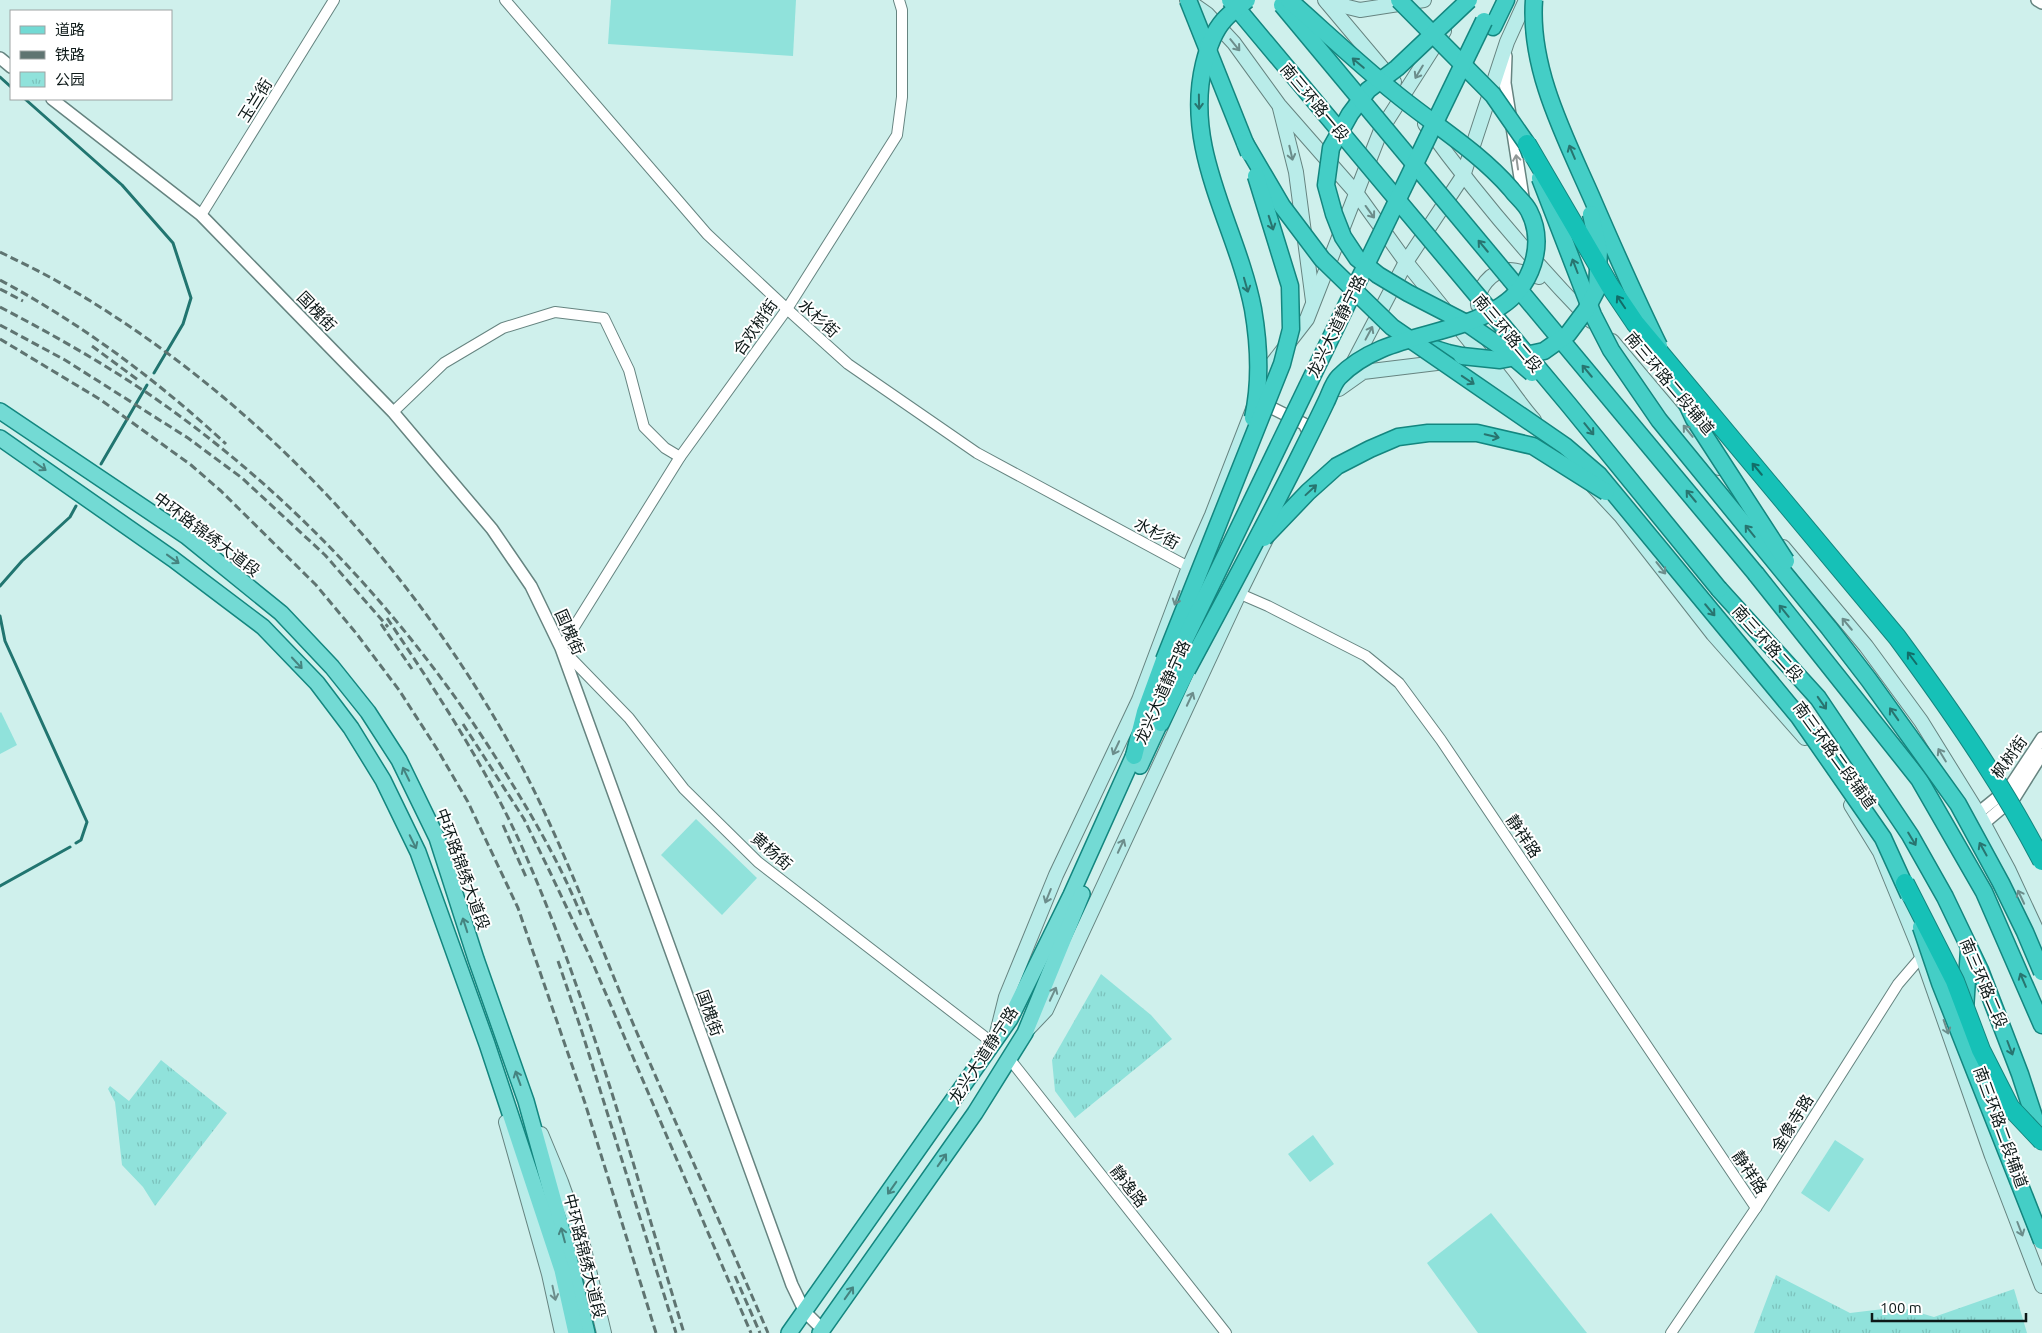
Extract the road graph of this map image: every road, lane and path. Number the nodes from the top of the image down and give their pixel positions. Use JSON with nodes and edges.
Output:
{"nodes":[{"id":1,"x":334,"y":0,"type":"edge"},
{"id":2,"x":505,"y":0,"type":"edge"},
{"id":3,"x":899,"y":0,"type":"edge"},
{"id":4,"x":1187,"y":0,"type":"edge"},
{"id":5,"x":1230,"y":0,"type":"edge"},
{"id":6,"x":1247,"y":0,"type":"edge"},
{"id":7,"x":1278,"y":0,"type":"edge"},
{"id":8,"x":1289,"y":0,"type":"edge"},
{"id":9,"x":1387,"y":0,"type":"edge"},
{"id":10,"x":1399,"y":0,"type":"edge"},
{"id":11,"x":1424,"y":0,"type":"edge"},
{"id":12,"x":1462,"y":0,"type":"edge"},
{"id":13,"x":1469,"y":0,"type":"edge"},
{"id":14,"x":1494,"y":0,"type":"edge"},
{"id":15,"x":1506,"y":0,"type":"edge"},
{"id":16,"x":1526,"y":0,"type":"edge"},
{"id":17,"x":1534,"y":0,"type":"edge"},
{"id":18,"x":2037,"y":0,"type":"edge"},
{"id":19,"x":1326,"y":1,"type":"edge"},
{"id":20,"x":2042,"y":3,"type":"edge"},
{"id":21,"x":1488,"y":24,"type":"junction"},
{"id":22,"x":1426,"y":26,"type":"junction"},
{"id":23,"x":1507,"y":42,"type":"junction"},
{"id":24,"x":0,"y":58,"type":"edge"},
{"id":25,"x":10,"y":66,"type":"edge"},
{"id":26,"x":1404,"y":95,"type":"junction"},
{"id":27,"x":53,"y":100,"type":"edge"},
{"id":28,"x":1279,"y":105,"type":"junction"},
{"id":29,"x":1245,"y":143,"type":"junction"},
{"id":30,"x":1527,"y":144,"type":"junction"},
{"id":31,"x":1463,"y":176,"type":"junction"},
{"id":32,"x":1583,"y":178,"type":"junction"},
{"id":33,"x":1357,"y":194,"type":"junction"},
{"id":34,"x":1400,"y":204,"type":"joint"},
{"id":35,"x":200,"y":215,"type":"junction"},
{"id":36,"x":1536,"y":261,"type":"junction"},
{"id":37,"x":1406,"y":262,"type":"junction"},
{"id":38,"x":1552,"y":280,"type":"junction"},
{"id":39,"x":787,"y":309,"type":"junction"},
{"id":40,"x":1308,"y":319,"type":"junction"},
{"id":41,"x":1415,"y":342,"type":"junction"},
{"id":42,"x":1493,"y":366,"type":"junction"},
{"id":43,"x":1339,"y":389,"type":"junction"},
{"id":44,"x":1256,"y":400,"type":"junction"},
{"id":45,"x":1569,"y":405,"type":"junction"},
{"id":46,"x":1522,"y":408,"type":"junction"},
{"id":47,"x":0,"y":411,"type":"edge"},
{"id":48,"x":393,"y":412,"type":"junction"},
{"id":49,"x":0,"y":438,"type":"edge"},
{"id":50,"x":1310,"y":453,"type":"junction"},
{"id":51,"x":1245,"y":454,"type":"junction"},
{"id":52,"x":680,"y":457,"type":"junction"},
{"id":53,"x":1642,"y":527,"type":"junction"},
{"id":54,"x":1252,"y":550,"type":"junction"},
{"id":55,"x":1188,"y":567,"type":"junction"},
{"id":56,"x":1239,"y":594,"type":"junction"},
{"id":57,"x":1829,"y":628,"type":"junction"},
{"id":58,"x":561,"y":648,"type":"junction"},
{"id":59,"x":1176,"y":665,"type":"junction"},
{"id":60,"x":1161,"y":723,"type":"joint"},
{"id":61,"x":2042,"y":738,"type":"edge"},
{"id":62,"x":2042,"y":754,"type":"edge"},
{"id":63,"x":1134,"y":756,"type":"joint"},
{"id":64,"x":1980,"y":818,"type":"junction"},
{"id":65,"x":1880,"y":852,"type":"junction"},
{"id":66,"x":2042,"y":861,"type":"edge"},
{"id":67,"x":1905,"y":883,"type":"junction"},
{"id":68,"x":2042,"y":942,"type":"edge"},
{"id":69,"x":1969,"y":945,"type":"junction"},
{"id":70,"x":1922,"y":956,"type":"junction"},
{"id":71,"x":2042,"y":972,"type":"edge"},
{"id":72,"x":2042,"y":1025,"type":"edge"},
{"id":73,"x":1025,"y":1033,"type":"junction"},
{"id":74,"x":1964,"y":1034,"type":"junction"},
{"id":75,"x":487,"y":1044,"type":"junction"},
{"id":76,"x":994,"y":1044,"type":"junction"},
{"id":77,"x":1008,"y":1057,"type":"junction"},
{"id":78,"x":526,"y":1101,"type":"junction"},
{"id":79,"x":2042,"y":1141,"type":"edge"},
{"id":80,"x":2008,"y":1197,"type":"junction"},
{"id":81,"x":1756,"y":1208,"type":"junction"},
{"id":82,"x":2042,"y":1241,"type":"edge"},
{"id":83,"x":2042,"y":1286,"type":"edge"},
{"id":84,"x":805,"y":1312,"type":"junction"},
{"id":85,"x":822,"y":1331,"type":"edge"},
{"id":86,"x":562,"y":1333,"type":"edge"},
{"id":87,"x":576,"y":1333,"type":"edge"},
{"id":88,"x":587,"y":1333,"type":"edge"},
{"id":89,"x":604,"y":1333,"type":"edge"},
{"id":90,"x":789,"y":1333,"type":"edge"},
{"id":91,"x":1226,"y":1333,"type":"edge"},
{"id":92,"x":1671,"y":1333,"type":"edge"}],
"edges":[{"from":1,"to":35,"type":"street","name":"玉兰街"},
{"from":2,"to":39,"type":"street","name":"水杉街"},
{"from":3,"to":39,"type":"street","name":"合欢树街"},
{"from":4,"to":28,"type":"main road","name":"南三环路二段辅道","one_way":true},
{"from":4,"to":29,"type":"highway","bridge":true},
{"from":5,"to":34,"type":"highway","name":"南三环路一段","bridge":true},
{"from":6,"to":51,"type":"highway","one_way":true,"bridge":true},
{"from":72,"to":7,"type":"highway","name":"南三环路二段","one_way":true,"bridge":true},
{"from":54,"to":8,"type":"highway","one_way":true,"bridge":true},
{"from":9,"to":22,"type":"highway","bridge":true},
{"from":10,"to":22,"type":"highway","bridge":true},
{"from":11,"to":19,"type":"main road"},
{"from":12,"to":26,"type":"main road","one_way":true},
{"from":13,"to":45,"type":"highway","bridge":true},
{"from":14,"to":21,"type":"highway"},
{"from":15,"to":21,"type":"highway"},
{"from":16,"to":23,"type":"main road"},
{"from":32,"to":17,"type":"highway","one_way":true,"bridge":true},
{"from":18,"to":20,"type":"street"},
{"from":19,"to":26,"type":"main road","name":"南三环路二段辅道"},
{"from":21,"to":59,"type":"highway","name":"龙兴大道静宁路","bridge":true},
{"from":22,"to":30,"type":"highway","bridge":true},
{"from":23,"to":31,"type":"main road"},
{"from":36,"to":23,"type":"street","one_way":true},
{"from":24,"to":25,"type":"street"},
{"from":26,"to":31,"type":"main road","name":"南三环路二段辅道"},
{"from":26,"to":33,"type":"main road"},
{"from":27,"to":35,"type":"street","name":"国槐街"},
{"from":28,"to":33,"type":"main road","name":"南三环路二段辅道"},
{"from":28,"to":40,"type":"main road","one_way":true},
{"from":29,"to":41,"type":"highway","bridge":true},
{"from":29,"to":51,"type":"highway","one_way":true,"bridge":true},
{"from":57,"to":30,"type":"highway","one_way":true,"bridge":true},
{"from":66,"to":30,"type":"highway","one_way":true,"bridge":true},
{"from":31,"to":36,"type":"main road","name":"南三环路二段辅道"},
{"from":31,"to":37,"type":"main road"},
{"from":32,"to":41,"type":"highway","bridge":true},
{"from":32,"to":57,"type":"highway","bridge":true},
{"from":33,"to":37,"type":"main road","name":"南三环路二段辅道","one_way":true},
{"from":33,"to":40,"type":"main road"},
{"from":34,"to":45,"type":"highway","name":"南三环路二段","bridge":true},
{"from":35,"to":48,"type":"street","name":"国槐街"},
{"from":36,"to":38,"type":"main road","name":"南三环路二段辅道"},
{"from":37,"to":42,"type":"main road","name":"南三环路二段辅道"},
{"from":43,"to":37,"type":"main road","one_way":true},
{"from":38,"to":42,"type":"main road"},
{"from":64,"to":38,"type":"main road","name":"南三环路二段辅道","one_way":true},
{"from":39,"to":52,"type":"street","name":"合欢树街"},
{"from":39,"to":55,"type":"street","name":"水杉街"},
{"from":40,"to":44,"type":"main road"},
{"from":41,"to":53,"type":"highway","one_way":true,"bridge":true},
{"from":42,"to":46,"type":"main road","name":"南三环路二段辅道"},
{"from":43,"to":46,"type":"main road"},
{"from":43,"to":50,"type":"main road"},
{"from":44,"to":50,"type":"street"},
{"from":44,"to":55,"type":"main road"},
{"from":45,"to":69,"type":"highway","name":"南三环路二段","one_way":true,"bridge":true},
{"from":46,"to":65,"type":"main road","name":"南三环路二段辅道","one_way":true},
{"from":78,"to":47,"type":"main road","name":"中环路锦绣大道段","one_way":true},
{"from":48,"to":52,"type":"street"},
{"from":48,"to":58,"type":"street","name":"国槐街"},
{"from":49,"to":75,"type":"main road","name":"中环路锦绣大道段","one_way":true},
{"from":50,"to":56,"type":"main road"},
{"from":51,"to":59,"type":"highway","bridge":true},
{"from":52,"to":58,"type":"street","name":"合欢树街"},
{"from":54,"to":53,"type":"highway","one_way":true,"bridge":true},
{"from":53,"to":67,"type":"highway","one_way":true,"bridge":true},
{"from":54,"to":59,"type":"highway","bridge":true},
{"from":55,"to":56,"type":"street","name":"静祥路"},
{"from":55,"to":76,"type":"main road","one_way":true},
{"from":73,"to":56,"type":"main road","one_way":true},
{"from":56,"to":81,"type":"street","name":"静祥路"},
{"from":71,"to":57,"type":"highway","one_way":true,"bridge":true},
{"from":58,"to":76,"type":"street","name":"黄杨街"},
{"from":58,"to":84,"type":"street","name":"国槐街"},
{"from":59,"to":60,"type":"highway"},
{"from":59,"to":63,"type":"highway"},
{"from":60,"to":73,"type":"main road","name":"龙兴大道静宁路"},
{"from":61,"to":64,"type":"street","name":"枫树街"},
{"from":62,"to":64,"type":"street","name":"枫树街"},
{"from":63,"to":76,"type":"main road","name":"龙兴大道静宁路"},
{"from":68,"to":64,"type":"main road","name":"南三环路二段辅道","one_way":true},
{"from":65,"to":70,"type":"main road","name":"南三环路二段辅道"},
{"from":65,"to":74,"type":"street"},
{"from":67,"to":79,"type":"highway","bridge":true},
{"from":67,"to":82,"type":"highway","bridge":true},
{"from":69,"to":74,"type":"highway"},
{"from":69,"to":79,"type":"highway","name":"南三环路二段","one_way":true},
{"from":70,"to":80,"type":"main road","name":"南三环路二段辅道","one_way":true},
{"from":70,"to":81,"type":"street","name":"金像寺路"},
{"from":73,"to":77,"type":"main road","name":"龙兴大道静宁路"},
{"from":74,"to":80,"type":"street"},
{"from":75,"to":86,"type":"main road","one_way":true},
{"from":75,"to":87,"type":"main road","name":"中环路锦绣大道段"},
{"from":76,"to":84,"type":"main road","name":"龙兴大道静宁路","one_way":true},
{"from":85,"to":77,"type":"main road","name":"龙兴大道静宁路","one_way":true},
{"from":77,"to":91,"type":"street","name":"静逸路"},
{"from":88,"to":78,"type":"main road","name":"中环路锦绣大道段","one_way":true},
{"from":78,"to":89,"type":"main road"},
{"from":80,"to":83,"type":"main road","name":"南三环路二段辅道","one_way":true},
{"from":81,"to":92,"type":"street","name":"金像寺路"},
{"from":84,"to":85,"type":"street","name":"国槐街"},
{"from":84,"to":90,"type":"main road","name":"龙兴大道静宁路"}]}
